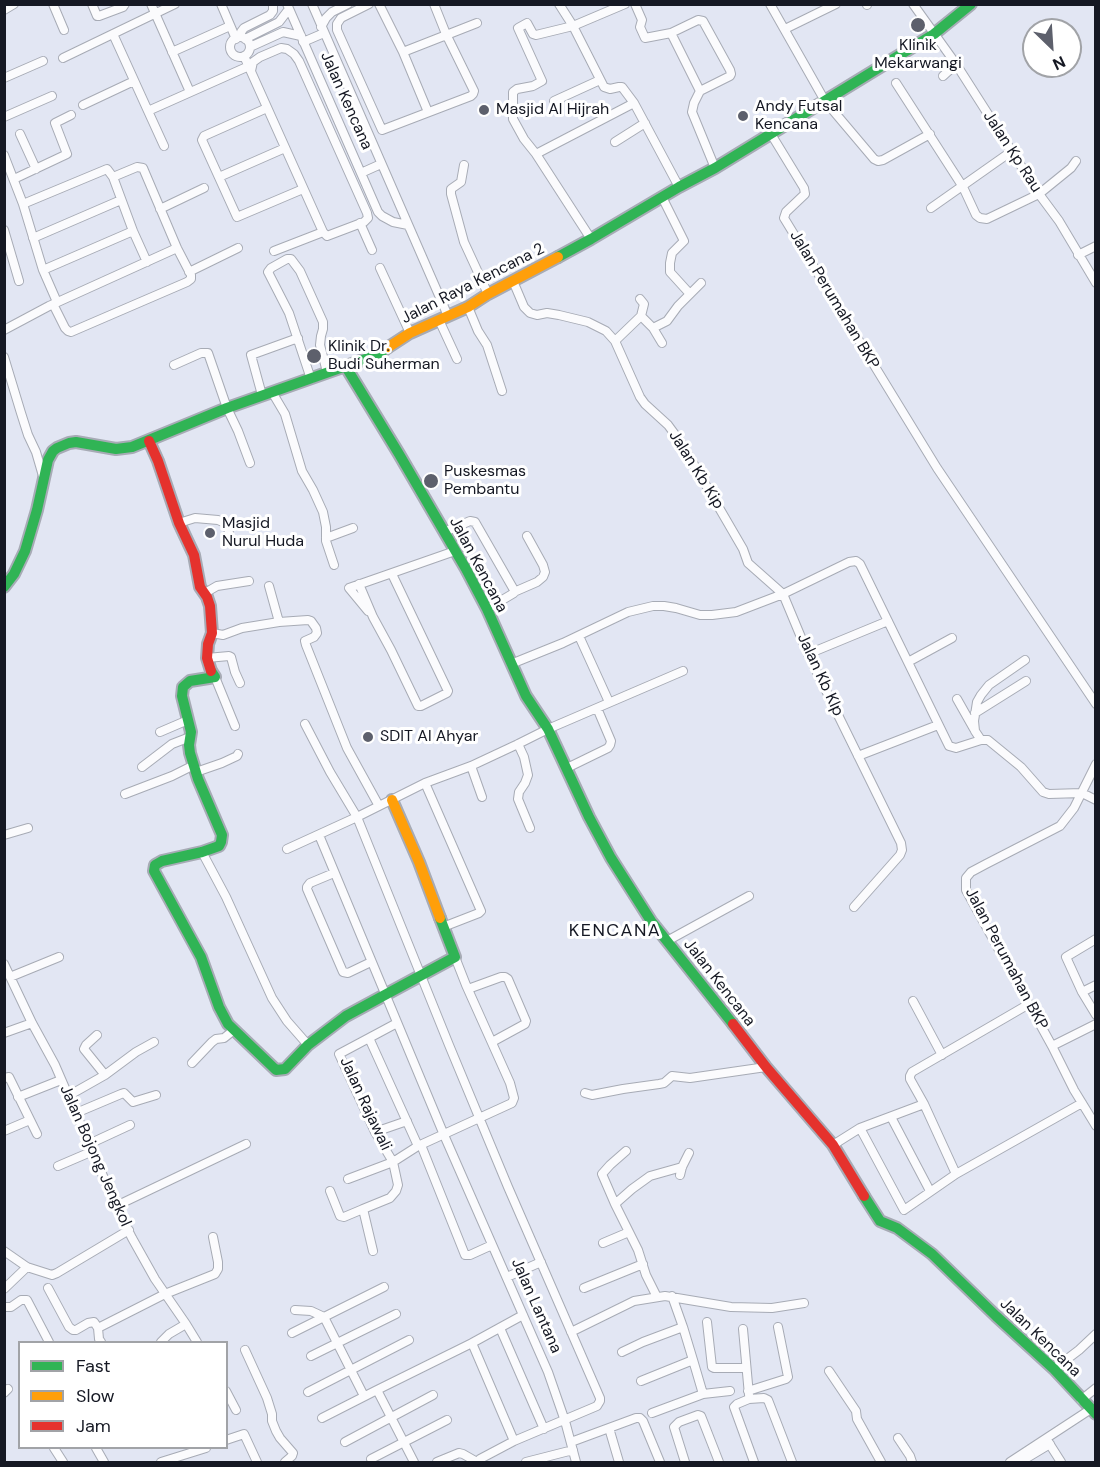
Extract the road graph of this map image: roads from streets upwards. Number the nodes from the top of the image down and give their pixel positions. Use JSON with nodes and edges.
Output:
{"nodes":[{"id":1,"x":14,"y":4,"type":"edge"},
{"id":2,"x":54,"y":4,"type":"edge"},
{"id":3,"x":92,"y":4,"type":"edge"},
{"id":4,"x":125,"y":4,"type":"edge"},
{"id":5,"x":151,"y":4,"type":"edge"},
{"id":6,"x":175,"y":4,"type":"edge"},
{"id":7,"x":221,"y":4,"type":"edge"},
{"id":8,"x":273,"y":4,"type":"edge"},
{"id":9,"x":312,"y":4,"type":"edge"},
{"id":10,"x":348,"y":4,"type":"edge"},
{"id":11,"x":369,"y":4,"type":"edge"},
{"id":12,"x":379,"y":4,"type":"edge"},
{"id":13,"x":434,"y":4,"type":"edge"},
{"id":14,"x":559,"y":4,"type":"edge"},
{"id":15,"x":625,"y":4,"type":"edge"},
{"id":16,"x":635,"y":4,"type":"edge"},
{"id":17,"x":770,"y":4,"type":"edge"},
{"id":18,"x":836,"y":4,"type":"edge"},
{"id":19,"x":913,"y":4,"type":"edge"},
{"id":20,"x":971,"y":4,"type":"edge"},
{"id":21,"x":288,"y":7,"type":"edge"},
{"id":22,"x":4,"y":10,"type":"edge"},
{"id":23,"x":155,"y":14,"type":"junction"},
{"id":24,"x":477,"y":23,"type":"dead end"},
{"id":25,"x":230,"y":26,"type":"junction"},
{"id":26,"x":573,"y":26,"type":"junction"},
{"id":27,"x":785,"y":29,"type":"junction"},
{"id":28,"x":64,"y":30,"type":"dead end"},
{"id":29,"x":321,"y":32,"type":"junction"},
{"id":30,"x":672,"y":33,"type":"junction"},
{"id":31,"x":113,"y":34,"type":"junction"},
{"id":32,"x":446,"y":34,"type":"junction"},
{"id":33,"x":934,"y":34,"type":"junction"},
{"id":34,"x":240,"y":38,"type":"junction"},
{"id":35,"x":304,"y":39,"type":"junction"},
{"id":36,"x":250,"y":47,"type":"junction"},
{"id":37,"x":172,"y":52,"type":"junction"},
{"id":38,"x":403,"y":52,"type":"junction"},
{"id":39,"x":244,"y":56,"type":"junction"},
{"id":40,"x":63,"y":58,"type":"dead end"},
{"id":41,"x":43,"y":61,"type":"dead end"},
{"id":42,"x":956,"y":64,"type":"junction"},
{"id":43,"x":250,"y":68,"type":"junction"},
{"id":44,"x":943,"y":76,"type":"dead end"},
{"id":45,"x":4,"y":78,"type":"edge"},
{"id":46,"x":600,"y":80,"type":"junction"},
{"id":47,"x":134,"y":81,"type":"junction"},
{"id":48,"x":896,"y":82,"type":"dead end"},
{"id":49,"x":700,"y":91,"type":"junction"},
{"id":50,"x":190,"y":92,"type":"junction"},
{"id":51,"x":52,"y":96,"type":"dead end"},
{"id":52,"x":554,"y":101,"type":"dead end"},
{"id":53,"x":825,"y":101,"type":"junction"},
{"id":54,"x":634,"y":103,"type":"junction"},
{"id":55,"x":83,"y":105,"type":"dead end"},
{"id":56,"x":267,"y":108,"type":"junction"},
{"id":57,"x":148,"y":111,"type":"junction"},
{"id":58,"x":428,"y":112,"type":"junction"},
{"id":59,"x":71,"y":115,"type":"dead end"},
{"id":60,"x":4,"y":117,"type":"edge"},
{"id":61,"x":645,"y":123,"type":"junction"},
{"id":62,"x":20,"y":134,"type":"dead end"},
{"id":63,"x":771,"y":134,"type":"junction"},
{"id":64,"x":930,"y":134,"type":"junction"},
{"id":65,"x":615,"y":142,"type":"dead end"},
{"id":66,"x":164,"y":146,"type":"dead end"},
{"id":67,"x":285,"y":148,"type":"junction"},
{"id":68,"x":1011,"y":151,"type":"junction"},
{"id":69,"x":536,"y":154,"type":"junction"},
{"id":70,"x":4,"y":155,"type":"edge"},
{"id":71,"x":1076,"y":161,"type":"dead end"},
{"id":72,"x":381,"y":164,"type":"junction"},
{"id":73,"x":464,"y":165,"type":"dead end"},
{"id":74,"x":715,"y":168,"type":"junction"},
{"id":75,"x":36,"y":169,"type":"junction"},
{"id":76,"x":361,"y":173,"type":"junction"},
{"id":77,"x":112,"y":177,"type":"junction"},
{"id":78,"x":219,"y":177,"type":"junction"},
{"id":79,"x":14,"y":179,"type":"junction"},
{"id":80,"x":679,"y":187,"type":"junction"},
{"id":81,"x":963,"y":187,"type":"junction"},
{"id":82,"x":204,"y":188,"type":"dead end"},
{"id":83,"x":303,"y":189,"type":"junction"},
{"id":84,"x":1038,"y":194,"type":"junction"},
{"id":85,"x":662,"y":197,"type":"junction"},
{"id":86,"x":121,"y":200,"type":"junction"},
{"id":87,"x":23,"y":204,"type":"junction"},
{"id":88,"x":930,"y":208,"type":"dead end"},
{"id":89,"x":160,"y":209,"type":"junction"},
{"id":90,"x":360,"y":223,"type":"junction"},
{"id":91,"x":408,"y":225,"type":"junction"},
{"id":92,"x":4,"y":230,"type":"edge"},
{"id":93,"x":133,"y":231,"type":"junction"},
{"id":94,"x":323,"y":232,"type":"junction"},
{"id":95,"x":33,"y":238,"type":"junction"},
{"id":96,"x":591,"y":239,"type":"junction"},
{"id":97,"x":1095,"y":246,"type":"edge"},
{"id":98,"x":177,"y":248,"type":"junction"},
{"id":99,"x":238,"y":248,"type":"dead end"},
{"id":100,"x":372,"y":249,"type":"dead end"},
{"id":101,"x":273,"y":251,"type":"dead end"},
{"id":102,"x":8,"y":255,"type":"edge"},
{"id":103,"x":1078,"y":255,"type":"junction"},
{"id":104,"x":147,"y":262,"type":"junction"},
{"id":105,"x":380,"y":268,"type":"dead end"},
{"id":106,"x":43,"y":270,"type":"junction"},
{"id":107,"x":189,"y":272,"type":"junction"},
{"id":108,"x":19,"y":281,"type":"dead end"},
{"id":109,"x":513,"y":281,"type":"junction"},
{"id":110,"x":701,"y":283,"type":"dead end"},
{"id":111,"x":1095,"y":283,"type":"edge"},
{"id":112,"x":488,"y":294,"type":"junction"},
{"id":113,"x":690,"y":294,"type":"junction"},
{"id":114,"x":640,"y":299,"type":"dead end"},
{"id":115,"x":55,"y":303,"type":"junction"},
{"id":116,"x":468,"y":307,"type":"junction"},
{"id":117,"x":641,"y":316,"type":"junction"},
{"id":118,"x":443,"y":318,"type":"junction"},
{"id":119,"x":653,"y":328,"type":"junction"},
{"id":120,"x":4,"y":330,"type":"edge"},
{"id":121,"x":410,"y":333,"type":"junction"},
{"id":122,"x":298,"y":338,"type":"junction"},
{"id":123,"x":615,"y":341,"type":"junction"},
{"id":124,"x":662,"y":343,"type":"dead end"},
{"id":125,"x":4,"y":357,"type":"edge"},
{"id":126,"x":457,"y":359,"type":"dead end"},
{"id":127,"x":174,"y":365,"type":"dead end"},
{"id":128,"x":346,"y":367,"type":"junction"},
{"id":129,"x":327,"y":372,"type":"junction"},
{"id":130,"x":311,"y":379,"type":"junction"},
{"id":131,"x":502,"y":391,"type":"dead end"},
{"id":132,"x":267,"y":394,"type":"junction"},
{"id":133,"x":227,"y":408,"type":"junction"},
{"id":134,"x":149,"y":441,"type":"junction"},
{"id":135,"x":250,"y":463,"type":"dead end"},
{"id":136,"x":43,"y":477,"type":"junction"},
{"id":137,"x":179,"y":523,"type":"junction"},
{"id":138,"x":353,"y":528,"type":"dead end"},
{"id":139,"x":444,"y":532,"type":"junction"},
{"id":140,"x":229,"y":533,"type":"dead end"},
{"id":141,"x":527,"y":536,"type":"dead end"},
{"id":142,"x":326,"y":538,"type":"junction"},
{"id":143,"x":455,"y":551,"type":"junction"},
{"id":144,"x":334,"y":565,"type":"dead end"},
{"id":145,"x":392,"y":574,"type":"junction"},
{"id":146,"x":249,"y":581,"type":"dead end"},
{"id":147,"x":269,"y":586,"type":"dead end"},
{"id":148,"x":4,"y":587,"type":"edge"},
{"id":149,"x":514,"y":592,"type":"junction"},
{"id":150,"x":205,"y":593,"type":"junction"},
{"id":151,"x":783,"y":594,"type":"junction"},
{"id":152,"x":487,"y":609,"type":"junction"},
{"id":153,"x":888,"y":621,"type":"junction"},
{"id":154,"x":279,"y":622,"type":"junction"},
{"id":155,"x":212,"y":633,"type":"junction"},
{"id":156,"x":579,"y":636,"type":"junction"},
{"id":157,"x":952,"y":638,"type":"dead end"},
{"id":158,"x":808,"y":654,"type":"junction"},
{"id":159,"x":207,"y":658,"type":"junction"},
{"id":160,"x":1025,"y":660,"type":"dead end"},
{"id":161,"x":908,"y":662,"type":"junction"},
{"id":162,"x":511,"y":664,"type":"junction"},
{"id":163,"x":683,"y":671,"type":"dead end"},
{"id":164,"x":215,"y":676,"type":"junction"},
{"id":165,"x":1026,"y":681,"type":"dead end"},
{"id":166,"x":240,"y":683,"type":"dead end"},
{"id":167,"x":957,"y":699,"type":"dead end"},
{"id":168,"x":609,"y":702,"type":"junction"},
{"id":169,"x":1095,"y":704,"type":"edge"},
{"id":170,"x":597,"y":708,"type":"junction"},
{"id":171,"x":975,"y":713,"type":"junction"},
{"id":172,"x":188,"y":720,"type":"junction"},
{"id":173,"x":305,"y":724,"type":"dead end"},
{"id":174,"x":938,"y":725,"type":"junction"},
{"id":175,"x":235,"y":726,"type":"dead end"},
{"id":176,"x":548,"y":729,"type":"junction"},
{"id":177,"x":975,"y":731,"type":"junction"},
{"id":178,"x":160,"y":732,"type":"dead end"},
{"id":179,"x":190,"y":737,"type":"junction"},
{"id":180,"x":981,"y":740,"type":"junction"},
{"id":181,"x":519,"y":744,"type":"junction"},
{"id":182,"x":238,"y":754,"type":"dead end"},
{"id":183,"x":858,"y":756,"type":"junction"},
{"id":184,"x":1095,"y":764,"type":"edge"},
{"id":185,"x":471,"y":766,"type":"junction"},
{"id":186,"x":142,"y":767,"type":"dead end"},
{"id":187,"x":567,"y":768,"type":"junction"},
{"id":188,"x":195,"y":769,"type":"junction"},
{"id":189,"x":425,"y":783,"type":"junction"},
{"id":190,"x":1082,"y":793,"type":"junction"},
{"id":191,"x":125,"y":794,"type":"dead end"},
{"id":192,"x":482,"y":798,"type":"dead end"},
{"id":193,"x":392,"y":800,"type":"junction"},
{"id":194,"x":1095,"y":800,"type":"edge"},
{"id":195,"x":379,"y":806,"type":"junction"},
{"id":196,"x":357,"y":817,"type":"junction"},
{"id":197,"x":28,"y":828,"type":"dead end"},
{"id":198,"x":530,"y":828,"type":"dead end"},
{"id":199,"x":319,"y":835,"type":"junction"},
{"id":200,"x":4,"y":836,"type":"edge"},
{"id":201,"x":287,"y":849,"type":"dead end"},
{"id":202,"x":202,"y":852,"type":"junction"},
{"id":203,"x":334,"y":873,"type":"junction"},
{"id":204,"x":749,"y":896,"type":"dead end"},
{"id":205,"x":854,"y":907,"type":"dead end"},
{"id":206,"x":443,"y":927,"type":"junction"},
{"id":207,"x":1095,"y":939,"type":"edge"},
{"id":208,"x":667,"y":941,"type":"junction"},
{"id":209,"x":59,"y":957,"type":"dead end"},
{"id":210,"x":455,"y":957,"type":"junction"},
{"id":211,"x":371,"y":962,"type":"junction"},
{"id":212,"x":4,"y":964,"type":"edge"},
{"id":213,"x":421,"y":975,"type":"junction"},
{"id":214,"x":10,"y":977,"type":"junction"},
{"id":215,"x":1095,"y":985,"type":"edge"},
{"id":216,"x":468,"y":989,"type":"junction"},
{"id":217,"x":1082,"y":992,"type":"junction"},
{"id":218,"x":385,"y":995,"type":"junction"},
{"id":219,"x":913,"y":1001,"type":"dead end"},
{"id":220,"x":1029,"y":1004,"type":"junction"},
{"id":221,"x":1095,"y":1016,"type":"edge"},
{"id":222,"x":32,"y":1023,"type":"junction"},
{"id":223,"x":397,"y":1023,"type":"junction"},
{"id":224,"x":1095,"y":1024,"type":"edge"},
{"id":225,"x":234,"y":1030,"type":"junction"},
{"id":226,"x":4,"y":1033,"type":"edge"},
{"id":227,"x":97,"y":1035,"type":"dead end"},
{"id":228,"x":369,"y":1038,"type":"junction"},
{"id":229,"x":154,"y":1042,"type":"dead end"},
{"id":230,"x":492,"y":1042,"type":"junction"},
{"id":231,"x":308,"y":1045,"type":"junction"},
{"id":232,"x":1052,"y":1046,"type":"junction"},
{"id":233,"x":942,"y":1055,"type":"junction"},
{"id":234,"x":192,"y":1063,"type":"dead end"},
{"id":235,"x":766,"y":1067,"type":"junction"},
{"id":236,"x":105,"y":1075,"type":"junction"},
{"id":237,"x":4,"y":1078,"type":"edge"},
{"id":238,"x":61,"y":1080,"type":"junction"},
{"id":239,"x":585,"y":1093,"type":"dead end"},
{"id":240,"x":156,"y":1095,"type":"dead end"},
{"id":241,"x":68,"y":1096,"type":"junction"},
{"id":242,"x":18,"y":1097,"type":"junction"},
{"id":243,"x":1082,"y":1103,"type":"junction"},
{"id":244,"x":924,"y":1104,"type":"junction"},
{"id":245,"x":76,"y":1113,"type":"junction"},
{"id":246,"x":480,"y":1117,"type":"junction"},
{"id":247,"x":891,"y":1117,"type":"junction"},
{"id":248,"x":30,"y":1120,"type":"junction"},
{"id":249,"x":407,"y":1121,"type":"junction"},
{"id":250,"x":130,"y":1125,"type":"dead end"},
{"id":251,"x":1095,"y":1126,"type":"edge"},
{"id":252,"x":860,"y":1128,"type":"junction"},
{"id":253,"x":4,"y":1131,"type":"edge"},
{"id":254,"x":375,"y":1132,"type":"junction"},
{"id":255,"x":37,"y":1134,"type":"dead end"},
{"id":256,"x":444,"y":1135,"type":"junction"},
{"id":257,"x":246,"y":1144,"type":"dead end"},
{"id":258,"x":833,"y":1145,"type":"junction"},
{"id":259,"x":420,"y":1146,"type":"junction"},
{"id":260,"x":91,"y":1147,"type":"junction"},
{"id":261,"x":626,"y":1151,"type":"dead end"},
{"id":262,"x":689,"y":1154,"type":"dead end"},
{"id":263,"x":393,"y":1162,"type":"junction"},
{"id":264,"x":58,"y":1166,"type":"dead end"},
{"id":265,"x":956,"y":1174,"type":"junction"},
{"id":266,"x":348,"y":1179,"type":"dead end"},
{"id":267,"x":330,"y":1191,"type":"dead end"},
{"id":268,"x":930,"y":1191,"type":"junction"},
{"id":269,"x":615,"y":1204,"type":"junction"},
{"id":270,"x":116,"y":1206,"type":"junction"},
{"id":271,"x":363,"y":1209,"type":"junction"},
{"id":272,"x":129,"y":1230,"type":"junction"},
{"id":273,"x":629,"y":1232,"type":"junction"},
{"id":274,"x":213,"y":1237,"type":"dead end"},
{"id":275,"x":603,"y":1243,"type":"dead end"},
{"id":276,"x":492,"y":1245,"type":"junction"},
{"id":277,"x":4,"y":1251,"type":"edge"},
{"id":278,"x":373,"y":1251,"type":"dead end"},
{"id":279,"x":541,"y":1262,"type":"junction"},
{"id":280,"x":643,"y":1264,"type":"junction"},
{"id":281,"x":27,"y":1267,"type":"junction"},
{"id":282,"x":507,"y":1277,"type":"junction"},
{"id":283,"x":384,"y":1287,"type":"dead end"},
{"id":284,"x":48,"y":1288,"type":"dead end"},
{"id":285,"x":584,"y":1288,"type":"dead end"},
{"id":286,"x":4,"y":1289,"type":"edge"},
{"id":287,"x":165,"y":1293,"type":"junction"},
{"id":288,"x":672,"y":1296,"type":"junction"},
{"id":289,"x":657,"y":1297,"type":"junction"},
{"id":290,"x":804,"y":1303,"type":"dead end"},
{"id":291,"x":7,"y":1309,"type":"edge"},
{"id":292,"x":295,"y":1310,"type":"dead end"},
{"id":293,"x":396,"y":1314,"type":"dead end"},
{"id":294,"x":523,"y":1315,"type":"junction"},
{"id":295,"x":324,"y":1317,"type":"junction"},
{"id":296,"x":707,"y":1323,"type":"dead end"},
{"id":297,"x":186,"y":1324,"type":"junction"},
{"id":298,"x":683,"y":1327,"type":"junction"},
{"id":299,"x":778,"y":1327,"type":"dead end"},
{"id":300,"x":98,"y":1328,"type":"junction"},
{"id":301,"x":500,"y":1328,"type":"junction"},
{"id":302,"x":743,"y":1329,"type":"dead end"},
{"id":303,"x":571,"y":1332,"type":"junction"},
{"id":304,"x":292,"y":1333,"type":"dead end"},
{"id":305,"x":1095,"y":1335,"type":"edge"},
{"id":306,"x":409,"y":1340,"type":"dead end"},
{"id":307,"x":48,"y":1341,"type":"edge"},
{"id":308,"x":100,"y":1341,"type":"edge"},
{"id":309,"x":162,"y":1341,"type":"edge"},
{"id":310,"x":196,"y":1341,"type":"edge"},
{"id":311,"x":337,"y":1343,"type":"junction"},
{"id":312,"x":472,"y":1343,"type":"junction"},
{"id":313,"x":245,"y":1350,"type":"dead end"},
{"id":314,"x":622,"y":1352,"type":"dead end"},
{"id":315,"x":311,"y":1356,"type":"dead end"},
{"id":316,"x":693,"y":1360,"type":"junction"},
{"id":317,"x":746,"y":1368,"type":"junction"},
{"id":318,"x":1054,"y":1369,"type":"junction"},
{"id":319,"x":351,"y":1370,"type":"junction"},
{"id":320,"x":829,"y":1371,"type":"dead end"},
{"id":321,"x":641,"y":1381,"type":"dead end"},
{"id":322,"x":1095,"y":1388,"type":"edge"},
{"id":323,"x":376,"y":1390,"type":"junction"},
{"id":324,"x":730,"y":1391,"type":"dead end"},
{"id":325,"x":308,"y":1392,"type":"dead end"},
{"id":326,"x":703,"y":1394,"type":"junction"},
{"id":327,"x":228,"y":1395,"type":"edge"},
{"id":328,"x":433,"y":1395,"type":"dead end"},
{"id":329,"x":749,"y":1395,"type":"junction"},
{"id":330,"x":364,"y":1396,"type":"junction"},
{"id":331,"x":1081,"y":1400,"type":"junction"},
{"id":332,"x":236,"y":1410,"type":"dead end"},
{"id":333,"x":1093,"y":1412,"type":"edge"},
{"id":334,"x":652,"y":1413,"type":"dead end"},
{"id":335,"x":390,"y":1417,"type":"junction"},
{"id":336,"x":322,"y":1418,"type":"dead end"},
{"id":337,"x":447,"y":1420,"type":"dead end"},
{"id":338,"x":565,"y":1421,"type":"junction"},
{"id":339,"x":609,"y":1428,"type":"junction"},
{"id":340,"x":544,"y":1429,"type":"junction"},
{"id":341,"x":898,"y":1438,"type":"dead end"},
{"id":342,"x":228,"y":1439,"type":"edge"},
{"id":343,"x":514,"y":1441,"type":"junction"},
{"id":344,"x":1048,"y":1441,"type":"junction"},
{"id":345,"x":345,"y":1442,"type":"dead end"},
{"id":346,"x":404,"y":1443,"type":"junction"},
{"id":347,"x":572,"y":1446,"type":"junction"},
{"id":348,"x":55,"y":1449,"type":"edge"},
{"id":349,"x":190,"y":1450,"type":"edge"},
{"id":350,"x":371,"y":1459,"type":"dead end"},
{"id":351,"x":63,"y":1462,"type":"edge"},
{"id":352,"x":161,"y":1462,"type":"edge"},
{"id":353,"x":257,"y":1462,"type":"edge"},
{"id":354,"x":285,"y":1462,"type":"edge"},
{"id":355,"x":414,"y":1462,"type":"edge"},
{"id":356,"x":437,"y":1462,"type":"edge"},
{"id":357,"x":477,"y":1462,"type":"edge"},
{"id":358,"x":526,"y":1462,"type":"edge"},
{"id":359,"x":576,"y":1462,"type":"edge"},
{"id":360,"x":619,"y":1462,"type":"edge"},
{"id":361,"x":660,"y":1462,"type":"edge"},
{"id":362,"x":686,"y":1462,"type":"edge"},
{"id":363,"x":719,"y":1462,"type":"edge"},
{"id":364,"x":754,"y":1462,"type":"edge"},
{"id":365,"x":792,"y":1462,"type":"edge"},
{"id":366,"x":881,"y":1462,"type":"edge"},
{"id":367,"x":912,"y":1462,"type":"edge"},
{"id":368,"x":1010,"y":1462,"type":"edge"},
{"id":369,"x":1020,"y":1462,"type":"edge"},
{"id":370,"x":1061,"y":1462,"type":"edge"}],
"edges":[{"from":1,"to":22,"type":"street"},
{"from":2,"to":28,"type":"street"},
{"from":3,"to":4,"type":"street"},
{"from":5,"to":23,"type":"street"},
{"from":6,"to":23,"type":"street"},
{"from":7,"to":25,"type":"street"},
{"from":8,"to":34,"type":"street"},
{"from":9,"to":29,"type":"street","name":"Jalan Kencana"},
{"from":10,"to":29,"type":"street"},
{"from":11,"to":58,"type":"street"},
{"from":12,"to":38,"type":"street"},
{"from":13,"to":32,"type":"street"},
{"from":14,"to":26,"type":"street"},
{"from":15,"to":26,"type":"street"},
{"from":16,"to":30,"type":"street"},
{"from":17,"to":27,"type":"street"},
{"from":18,"to":27,"type":"street"},
{"from":19,"to":33,"type":"street","name":"Jalan Kp Rau"},
{"from":20,"to":33,"type":"street","name":"Jalan Raya Kencana 2"},
{"from":21,"to":34,"type":"street"},
{"from":21,"to":35,"type":"street","name":"Jalan Kencana"},
{"from":23,"to":31,"type":"street"},
{"from":23,"to":37,"type":"street"},
{"from":24,"to":32,"type":"street"},
{"from":25,"to":34,"type":"street"},
{"from":25,"to":37,"type":"street"},
{"from":26,"to":46,"type":"street"},
{"from":26,"to":69,"type":"street"},
{"from":27,"to":53,"type":"street"},
{"from":29,"to":35,"type":"street"},
{"from":29,"to":72,"type":"street","name":"Jalan Kencana"},
{"from":30,"to":49,"type":"street"},
{"from":30,"to":49,"type":"street"},
{"from":31,"to":40,"type":"street"},
{"from":31,"to":47,"type":"street"},
{"from":32,"to":38,"type":"street"},
{"from":32,"to":58,"type":"street"},
{"from":33,"to":42,"type":"street","name":"Jalan Kp Rau"},
{"from":33,"to":53,"type":"street","name":"Jalan Raya Kencana 2"},
{"from":34,"to":36,"type":"street"},
{"from":34,"to":39,"type":"street"},
{"from":35,"to":36,"type":"street"},
{"from":35,"to":76,"type":"street","name":"Jalan Kencana"},
{"from":36,"to":39,"type":"street"},
{"from":37,"to":50,"type":"street"},
{"from":38,"to":58,"type":"street"},
{"from":39,"to":43,"type":"street"},
{"from":41,"to":45,"type":"street"},
{"from":42,"to":44,"type":"street"},
{"from":42,"to":68,"type":"street","name":"Jalan Kp Rau"},
{"from":43,"to":50,"type":"street"},
{"from":43,"to":56,"type":"street"},
{"from":43,"to":90,"type":"street"},
{"from":46,"to":52,"type":"street"},
{"from":46,"to":54,"type":"street"},
{"from":47,"to":55,"type":"street"},
{"from":47,"to":57,"type":"street"},
{"from":48,"to":64,"type":"street"},
{"from":49,"to":74,"type":"street"},
{"from":50,"to":57,"type":"street"},
{"from":51,"to":60,"type":"street"},
{"from":53,"to":63,"type":"street","name":"Jalan Raya Kencana 2"},
{"from":53,"to":64,"type":"street"},
{"from":54,"to":61,"type":"street"},
{"from":54,"to":69,"type":"street"},
{"from":56,"to":67,"type":"street"},
{"from":56,"to":78,"type":"street"},
{"from":57,"to":66,"type":"street"},
{"from":59,"to":75,"type":"street"},
{"from":61,"to":65,"type":"street"},
{"from":61,"to":80,"type":"street"},
{"from":62,"to":75,"type":"street"},
{"from":63,"to":74,"type":"street","name":"Jalan Raya Kencana 2"},
{"from":63,"to":169,"type":"street","name":"Jalan Perumahan BKP"},
{"from":64,"to":81,"type":"street"},
{"from":67,"to":78,"type":"street"},
{"from":67,"to":83,"type":"street"},
{"from":68,"to":81,"type":"street"},
{"from":68,"to":84,"type":"street","name":"Jalan Kp Rau"},
{"from":69,"to":96,"type":"street"},
{"from":70,"to":79,"type":"street"},
{"from":71,"to":84,"type":"street"},
{"from":72,"to":76,"type":"street"},
{"from":72,"to":91,"type":"street","name":"Jalan Kencana"},
{"from":73,"to":112,"type":"street"},
{"from":74,"to":80,"type":"street","name":"Jalan Raya Kencana 2"},
{"from":75,"to":79,"type":"street"},
{"from":76,"to":91,"type":"street","name":"Jalan Kencana"},
{"from":77,"to":86,"type":"street"},
{"from":77,"to":87,"type":"street"},
{"from":77,"to":89,"type":"street"},
{"from":78,"to":83,"type":"street"},
{"from":79,"to":87,"type":"street"},
{"from":80,"to":85,"type":"street","name":"Jalan Raya Kencana 2"},
{"from":81,"to":84,"type":"street"},
{"from":81,"to":88,"type":"street"},
{"from":82,"to":89,"type":"street"},
{"from":83,"to":94,"type":"street"},
{"from":84,"to":103,"type":"street","name":"Jalan Kp Rau"},
{"from":85,"to":96,"type":"street","name":"Jalan Raya Kencana 2"},
{"from":85,"to":113,"type":"street"},
{"from":86,"to":93,"type":"street"},
{"from":86,"to":95,"type":"street"},
{"from":87,"to":95,"type":"street"},
{"from":89,"to":98,"type":"street"},
{"from":90,"to":94,"type":"street"},
{"from":90,"to":100,"type":"street"},
{"from":91,"to":118,"type":"street","name":"Jalan Kencana"},
{"from":92,"to":102,"type":"street"},
{"from":93,"to":104,"type":"street"},
{"from":93,"to":106,"type":"street"},
{"from":94,"to":101,"type":"street"},
{"from":95,"to":106,"type":"street"},
{"from":96,"to":109,"type":"street","name":"Jalan Raya Kencana 2"},
{"from":97,"to":103,"type":"street"},
{"from":98,"to":104,"type":"street"},
{"from":98,"to":107,"type":"street"},
{"from":99,"to":107,"type":"street"},
{"from":102,"to":108,"type":"street"},
{"from":103,"to":111,"type":"street","name":"Jalan Kp Rau"},
{"from":104,"to":115,"type":"street"},
{"from":105,"to":121,"type":"street"},
{"from":106,"to":115,"type":"street"},
{"from":107,"to":115,"type":"street"},
{"from":109,"to":112,"type":"street","name":"Jalan Raya Kencana 2"},
{"from":109,"to":123,"type":"street"},
{"from":110,"to":113,"type":"street"},
{"from":112,"to":116,"type":"street","name":"Jalan Raya Kencana 2"},
{"from":113,"to":119,"type":"street"},
{"from":114,"to":117,"type":"street"},
{"from":115,"to":120,"type":"street"},
{"from":116,"to":118,"type":"street","name":"Jalan Raya Kencana 2"},
{"from":116,"to":131,"type":"street"},
{"from":117,"to":119,"type":"street"},
{"from":117,"to":123,"type":"street"},
{"from":118,"to":121,"type":"street","name":"Jalan Raya Kencana 2"},
{"from":118,"to":126,"type":"street","name":"Jalan Kencana"},
{"from":119,"to":124,"type":"street"},
{"from":121,"to":128,"type":"street","name":"Jalan Raya Kencana 2"},
{"from":122,"to":129,"type":"street"},
{"from":122,"to":130,"type":"street"},
{"from":122,"to":132,"type":"street"},
{"from":123,"to":151,"type":"street","name":"Jalan Kb Kip"},
{"from":125,"to":136,"type":"street"},
{"from":127,"to":133,"type":"street"},
{"from":128,"to":129,"type":"street","name":"Jalan Raya Kencana 2"},
{"from":128,"to":139,"type":"street","name":"Jalan Kencana"},
{"from":129,"to":130,"type":"street","name":"Jalan Raya Kencana 2"},
{"from":130,"to":132,"type":"street","name":"Jalan Raya Kencana 2"},
{"from":132,"to":133,"type":"street","name":"Jalan Raya Kencana 2"},
{"from":132,"to":142,"type":"street"},
{"from":133,"to":134,"type":"street","name":"Jalan Raya Kencana 2"},
{"from":133,"to":135,"type":"street"},
{"from":134,"to":136,"type":"street","name":"Jalan Raya Kencana 2"},
{"from":134,"to":137,"type":"street"},
{"from":136,"to":148,"type":"street","name":"Jalan Raya Kencana 2"},
{"from":137,"to":140,"type":"street"},
{"from":137,"to":150,"type":"street"},
{"from":138,"to":142,"type":"street"},
{"from":139,"to":143,"type":"street","name":"Jalan Kencana"},
{"from":139,"to":149,"type":"street"},
{"from":141,"to":149,"type":"street"},
{"from":142,"to":144,"type":"street"},
{"from":143,"to":145,"type":"street"},
{"from":143,"to":152,"type":"street","name":"Jalan Kencana"},
{"from":145,"to":145,"type":"street"},
{"from":146,"to":150,"type":"street"},
{"from":147,"to":154,"type":"street"},
{"from":149,"to":152,"type":"street"},
{"from":150,"to":155,"type":"street"},
{"from":151,"to":153,"type":"street"},
{"from":151,"to":156,"type":"street"},
{"from":151,"to":158,"type":"street","name":"Jalan Kb Klp"},
{"from":152,"to":162,"type":"street","name":"Jalan Kencana"},
{"from":153,"to":158,"type":"street"},
{"from":153,"to":161,"type":"street"},
{"from":154,"to":155,"type":"street"},
{"from":154,"to":195,"type":"street"},
{"from":155,"to":159,"type":"street"},
{"from":156,"to":162,"type":"street"},
{"from":156,"to":168,"type":"street"},
{"from":157,"to":161,"type":"street"},
{"from":158,"to":183,"type":"street","name":"Jalan Kb Klp"},
{"from":159,"to":164,"type":"street"},
{"from":159,"to":166,"type":"street"},
{"from":160,"to":171,"type":"street"},
{"from":161,"to":174,"type":"street"},
{"from":162,"to":176,"type":"street","name":"Jalan Kencana"},
{"from":163,"to":168,"type":"street"},
{"from":164,"to":172,"type":"street"},
{"from":164,"to":175,"type":"street"},
{"from":165,"to":171,"type":"street"},
{"from":167,"to":177,"type":"street"},
{"from":168,"to":170,"type":"street"},
{"from":170,"to":176,"type":"street"},
{"from":170,"to":187,"type":"street"},
{"from":171,"to":177,"type":"street"},
{"from":172,"to":178,"type":"street"},
{"from":172,"to":179,"type":"street"},
{"from":173,"to":196,"type":"street","name":"Jalan Lantana"},
{"from":174,"to":180,"type":"street"},
{"from":174,"to":183,"type":"street"},
{"from":176,"to":181,"type":"street"},
{"from":176,"to":187,"type":"street","name":"Jalan Kencana"},
{"from":177,"to":180,"type":"street"},
{"from":179,"to":186,"type":"street"},
{"from":179,"to":188,"type":"street"},
{"from":180,"to":190,"type":"street"},
{"from":181,"to":185,"type":"street"},
{"from":181,"to":198,"type":"street"},
{"from":182,"to":188,"type":"street"},
{"from":183,"to":205,"type":"street","name":"Jalan Kb Klp"},
{"from":184,"to":190,"type":"street","name":"Jalan Perumahan BKP"},
{"from":185,"to":189,"type":"street"},
{"from":185,"to":192,"type":"street"},
{"from":187,"to":208,"type":"street","name":"Jalan Kencana"},
{"from":188,"to":191,"type":"street"},
{"from":188,"to":202,"type":"street"},
{"from":189,"to":193,"type":"street"},
{"from":189,"to":206,"type":"street"},
{"from":190,"to":194,"type":"street"},
{"from":190,"to":220,"type":"street","name":"Jalan Perumahan BKP"},
{"from":193,"to":195,"type":"street"},
{"from":193,"to":206,"type":"street"},
{"from":195,"to":196,"type":"street"},
{"from":196,"to":199,"type":"street"},
{"from":196,"to":213,"type":"street","name":"Jalan Lantana"},
{"from":197,"to":200,"type":"street"},
{"from":199,"to":201,"type":"street"},
{"from":199,"to":203,"type":"street","name":"Jalan Lantana"},
{"from":202,"to":225,"type":"street"},
{"from":202,"to":231,"type":"street"},
{"from":203,"to":211,"type":"street","name":"Jalan Lantana"},
{"from":203,"to":211,"type":"street"},
{"from":204,"to":208,"type":"street"},
{"from":206,"to":210,"type":"street"},
{"from":207,"to":217,"type":"street"},
{"from":208,"to":235,"type":"street","name":"Jalan Kencana"},
{"from":209,"to":214,"type":"street"},
{"from":210,"to":213,"type":"street"},
{"from":210,"to":216,"type":"street"},
{"from":211,"to":218,"type":"street","name":"Jalan Lantana"},
{"from":212,"to":214,"type":"street","name":"Jalan Bojong Jengkol"},
{"from":213,"to":218,"type":"street"},
{"from":213,"to":246,"type":"street","name":"Jalan Lantana"},
{"from":214,"to":222,"type":"street","name":"Jalan Bojong Jengkol"},
{"from":215,"to":217,"type":"street"},
{"from":216,"to":230,"type":"street"},
{"from":216,"to":230,"type":"street"},
{"from":217,"to":221,"type":"street"},
{"from":218,"to":223,"type":"street","name":"Jalan Lantana"},
{"from":218,"to":231,"type":"street"},
{"from":219,"to":233,"type":"street"},
{"from":220,"to":232,"type":"street","name":"Jalan Perumahan BKP"},
{"from":220,"to":233,"type":"street"},
{"from":222,"to":226,"type":"street"},
{"from":222,"to":238,"type":"street","name":"Jalan Bojong Jengkol"},
{"from":223,"to":228,"type":"street"},
{"from":223,"to":256,"type":"street","name":"Jalan Lantana"},
{"from":224,"to":232,"type":"street"},
{"from":225,"to":231,"type":"street"},
{"from":225,"to":234,"type":"street"},
{"from":227,"to":236,"type":"street"},
{"from":228,"to":249,"type":"street","name":"Jalan Rajawali"},
{"from":228,"to":254,"type":"street","name":"Jalan Rajawali"},
{"from":229,"to":236,"type":"street"},
{"from":230,"to":246,"type":"street"},
{"from":232,"to":243,"type":"street","name":"Jalan Perumahan BKP"},
{"from":233,"to":244,"type":"street"},
{"from":235,"to":239,"type":"street"},
{"from":235,"to":258,"type":"street","name":"Jalan Kencana"},
{"from":236,"to":241,"type":"street"},
{"from":237,"to":242,"type":"street"},
{"from":238,"to":241,"type":"street","name":"Jalan Bojong Jengkol"},
{"from":238,"to":242,"type":"street"},
{"from":240,"to":245,"type":"street"},
{"from":241,"to":245,"type":"street","name":"Jalan Bojong Jengkol"},
{"from":242,"to":248,"type":"street"},
{"from":243,"to":251,"type":"street","name":"Jalan Perumahan BKP"},
{"from":243,"to":265,"type":"street"},
{"from":244,"to":247,"type":"street"},
{"from":244,"to":265,"type":"street"},
{"from":245,"to":260,"type":"street","name":"Jalan Bojong Jengkol"},
{"from":246,"to":256,"type":"street"},
{"from":246,"to":279,"type":"street","name":"Jalan Lantana"},
{"from":247,"to":252,"type":"street"},
{"from":247,"to":268,"type":"street"},
{"from":248,"to":253,"type":"street"},
{"from":248,"to":255,"type":"street"},
{"from":249,"to":254,"type":"street"},
{"from":249,"to":259,"type":"street","name":"Jalan Rajawali"},
{"from":250,"to":260,"type":"street"},
{"from":252,"to":258,"type":"street"},
{"from":252,"to":268,"type":"street"},
{"from":254,"to":263,"type":"street","name":"Jalan Rajawali"},
{"from":256,"to":259,"type":"street"},
{"from":256,"to":276,"type":"street","name":"Jalan Lantana"},
{"from":257,"to":270,"type":"street"},
{"from":258,"to":318,"type":"street","name":"Jalan Kencana"},
{"from":259,"to":263,"type":"street"},
{"from":259,"to":276,"type":"street","name":"Jalan Rajawali"},
{"from":260,"to":264,"type":"street"},
{"from":260,"to":270,"type":"street","name":"Jalan Bojong Jengkol"},
{"from":261,"to":269,"type":"street"},
{"from":262,"to":269,"type":"street"},
{"from":263,"to":266,"type":"street"},
{"from":263,"to":271,"type":"street"},
{"from":265,"to":268,"type":"street"},
{"from":267,"to":271,"type":"street"},
{"from":269,"to":273,"type":"street"},
{"from":270,"to":272,"type":"street","name":"Jalan Bojong Jengkol"},
{"from":271,"to":278,"type":"street"},
{"from":272,"to":281,"type":"street"},
{"from":272,"to":287,"type":"street","name":"Jalan Bojong Jengkol"},
{"from":273,"to":275,"type":"street"},
{"from":273,"to":280,"type":"street"},
{"from":274,"to":287,"type":"street"},
{"from":276,"to":282,"type":"street","name":"Jalan Lantana"},
{"from":277,"to":281,"type":"street"},
{"from":279,"to":282,"type":"street"},
{"from":279,"to":303,"type":"street","name":"Jalan Lantana"},
{"from":280,"to":285,"type":"street"},
{"from":280,"to":289,"type":"street"},
{"from":281,"to":286,"type":"street"},
{"from":282,"to":294,"type":"street","name":"Jalan Lantana"},
{"from":283,"to":295,"type":"street"},
{"from":284,"to":300,"type":"street"},
{"from":287,"to":297,"type":"street","name":"Jalan Bojong Jengkol"},
{"from":287,"to":300,"type":"street"},
{"from":288,"to":289,"type":"street","name":"Jalan Lantana"},
{"from":288,"to":290,"type":"street","name":"Jalan Lantana"},
{"from":288,"to":298,"type":"street"},
{"from":289,"to":303,"type":"street","name":"Jalan Lantana"},
{"from":291,"to":307,"type":"street"},
{"from":292,"to":295,"type":"street"},
{"from":293,"to":311,"type":"street"},
{"from":294,"to":301,"type":"street"},
{"from":294,"to":338,"type":"street","name":"Jalan Lantana"},
{"from":295,"to":304,"type":"street"},
{"from":295,"to":311,"type":"street"},
{"from":296,"to":317,"type":"street"},
{"from":297,"to":309,"type":"street"},
{"from":297,"to":310,"type":"street","name":"Jalan Bojong Jengkol"},
{"from":298,"to":314,"type":"street"},
{"from":298,"to":316,"type":"street"},
{"from":299,"to":329,"type":"street"},
{"from":300,"to":308,"type":"street"},
{"from":301,"to":312,"type":"street"},
{"from":301,"to":340,"type":"street"},
{"from":302,"to":317,"type":"street"},
{"from":303,"to":338,"type":"street","name":"Jalan Lantana"},
{"from":305,"to":318,"type":"street"},
{"from":306,"to":319,"type":"street"},
{"from":311,"to":315,"type":"street"},
{"from":311,"to":319,"type":"street"},
{"from":312,"to":323,"type":"street"},
{"from":312,"to":343,"type":"street"},
{"from":313,"to":354,"type":"street"},
{"from":316,"to":321,"type":"street"},
{"from":316,"to":326,"type":"street"},
{"from":317,"to":329,"type":"street"},
{"from":318,"to":331,"type":"street","name":"Jalan Kencana"},
{"from":319,"to":325,"type":"street"},
{"from":319,"to":330,"type":"street"},
{"from":320,"to":366,"type":"street"},
{"from":322,"to":331,"type":"street"},
{"from":323,"to":330,"type":"street"},
{"from":323,"to":335,"type":"street"},
{"from":324,"to":326,"type":"street"},
{"from":326,"to":334,"type":"street"},
{"from":327,"to":332,"type":"street"},
{"from":328,"to":335,"type":"street"},
{"from":329,"to":364,"type":"street"},
{"from":329,"to":365,"type":"street"},
{"from":330,"to":336,"type":"street"},
{"from":331,"to":333,"type":"street","name":"Jalan Kencana"},
{"from":333,"to":344,"type":"street"},
{"from":335,"to":345,"type":"street"},
{"from":335,"to":346,"type":"street"},
{"from":337,"to":346,"type":"street"},
{"from":338,"to":340,"type":"street"},
{"from":338,"to":347,"type":"street"},
{"from":339,"to":347,"type":"street"},
{"from":339,"to":360,"type":"street"},
{"from":339,"to":361,"type":"street"},
{"from":340,"to":343,"type":"street"},
{"from":341,"to":367,"type":"street"},
{"from":342,"to":353,"type":"street"},
{"from":343,"to":357,"type":"street"},
{"from":344,"to":368,"type":"street"},
{"from":344,"to":369,"type":"street"},
{"from":344,"to":370,"type":"street"},
{"from":346,"to":350,"type":"street"},
{"from":346,"to":355,"type":"street"},
{"from":347,"to":358,"type":"street"},
{"from":347,"to":359,"type":"street"},
{"from":348,"to":351,"type":"street"},
{"from":349,"to":352,"type":"street"},
{"from":356,"to":357,"type":"street"},
{"from":362,"to":363,"type":"street"}]}
